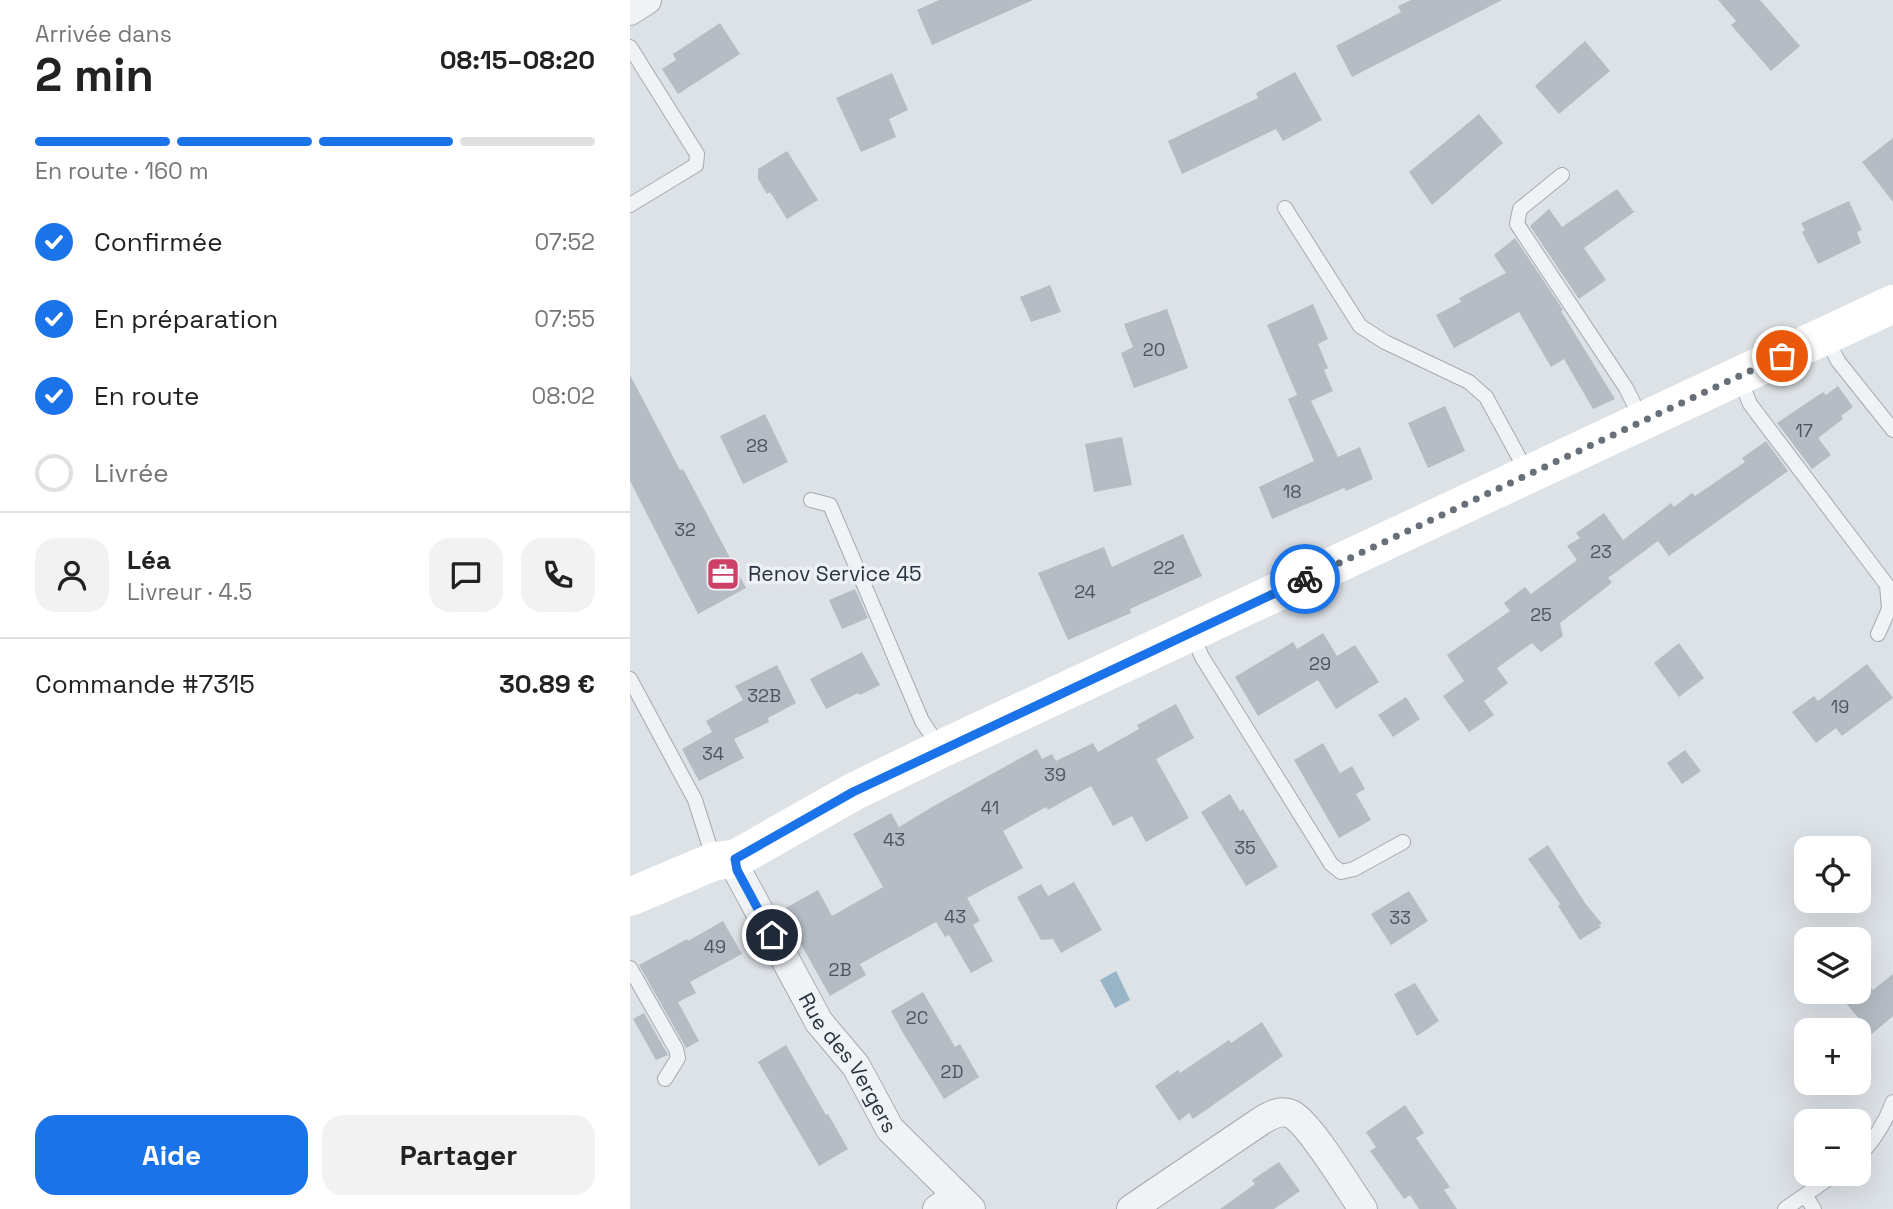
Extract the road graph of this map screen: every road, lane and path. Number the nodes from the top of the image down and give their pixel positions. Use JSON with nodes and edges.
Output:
{"nodes":[{"id":1,"x":647,"y":0,"type":"edge"},
{"id":2,"x":630,"y":11,"type":"edge"},
{"id":3,"x":630,"y":47,"type":"edge"},
{"id":4,"x":1562,"y":175,"type":"dead end"},
{"id":5,"x":630,"y":205,"type":"edge"},
{"id":6,"x":1286,"y":208,"type":"dead end"},
{"id":7,"x":1893,"y":304,"type":"edge"},
{"id":8,"x":1826,"y":335,"type":"junction"},
{"id":9,"x":1738,"y":376,"type":"junction"},
{"id":10,"x":1642,"y":421,"type":"junction"},
{"id":11,"x":1893,"y":430,"type":"edge"},
{"id":12,"x":1528,"y":475,"type":"junction"},
{"id":13,"x":811,"y":500,"type":"dead end"},
{"id":14,"x":1191,"y":632,"type":"junction"},
{"id":15,"x":1878,"y":634,"type":"dead end"},
{"id":16,"x":630,"y":679,"type":"edge"},
{"id":17,"x":941,"y":749,"type":"junction"},
{"id":18,"x":1403,"y":842,"type":"dead end"},
{"id":19,"x":725,"y":860,"type":"junction"},
{"id":20,"x":630,"y":897,"type":"edge"},
{"id":21,"x":630,"y":968,"type":"edge"},
{"id":22,"x":665,"y":1079,"type":"dead end"},
{"id":23,"x":1893,"y":1102,"type":"edge"},
{"id":24,"x":1871,"y":1144,"type":"edge"},
{"id":25,"x":1817,"y":1186,"type":"edge"},
{"id":26,"x":1804,"y":1195,"type":"junction"},
{"id":27,"x":955,"y":1204,"type":"edge"},
{"id":28,"x":1131,"y":1209,"type":"edge"},
{"id":29,"x":1363,"y":1209,"type":"edge"},
{"id":30,"x":1784,"y":1209,"type":"edge"},
{"id":31,"x":1814,"y":1209,"type":"edge"}],
"edges":[{"from":1,"to":2,"type":"street"},
{"from":3,"to":5,"type":"lane"},
{"from":4,"to":10,"type":"lane"},
{"from":6,"to":12,"type":"lane"},
{"from":7,"to":8,"type":"main road"},
{"from":8,"to":9,"type":"main road"},
{"from":8,"to":11,"type":"lane"},
{"from":9,"to":10,"type":"main road"},
{"from":9,"to":15,"type":"lane"},
{"from":10,"to":12,"type":"main road"},
{"from":12,"to":14,"type":"main road"},
{"from":13,"to":17,"type":"lane"},
{"from":14,"to":17,"type":"main road"},
{"from":14,"to":18,"type":"lane"},
{"from":16,"to":19,"type":"lane"},
{"from":17,"to":19,"type":"main road"},
{"from":19,"to":20,"type":"main road"},
{"from":19,"to":27,"type":"street","name":"Rue des Vergers"},
{"from":21,"to":22,"type":"lane"},
{"from":23,"to":24,"type":"lane"},
{"from":25,"to":26,"type":"lane"},
{"from":26,"to":30,"type":"lane"},
{"from":26,"to":31,"type":"lane"},
{"from":28,"to":29,"type":"street"}]}
